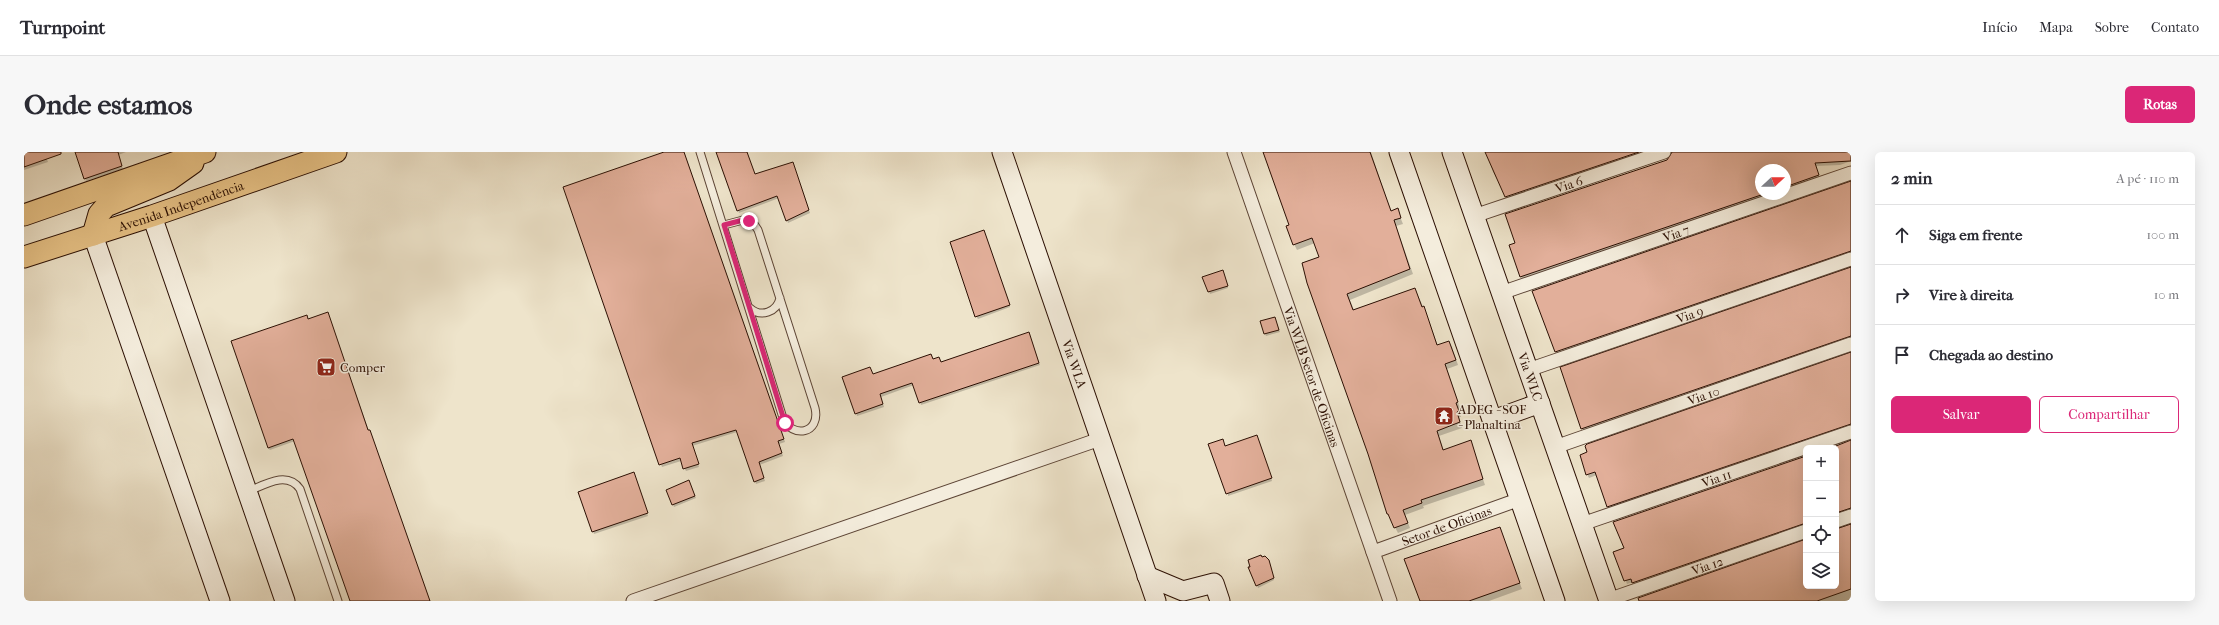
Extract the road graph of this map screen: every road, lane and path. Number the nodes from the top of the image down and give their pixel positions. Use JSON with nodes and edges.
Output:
{"nodes":[{"id":1,"x":205,"y":152,"type":"edge"},
{"id":2,"x":208,"y":152,"type":"edge"},
{"id":3,"x":336,"y":152,"type":"edge"},
{"id":4,"x":700,"y":152,"type":"edge"},
{"id":5,"x":1002,"y":152,"type":"edge"},
{"id":6,"x":1234,"y":152,"type":"edge"},
{"id":7,"x":1399,"y":152,"type":"edge"},
{"id":8,"x":1452,"y":152,"type":"edge"},
{"id":9,"x":1664,"y":152,"type":"edge"},
{"id":10,"x":1851,"y":173,"type":"edge"},
{"id":11,"x":24,"y":215,"type":"edge"},
{"id":12,"x":152,"y":216,"type":"junction"},
{"id":13,"x":1474,"y":216,"type":"junction"},
{"id":14,"x":724,"y":225,"type":"junction"},
{"id":15,"x":93,"y":236,"type":"junction"},
{"id":16,"x":24,"y":257,"type":"edge"},
{"id":17,"x":1851,"y":259,"type":"edge"},
{"id":18,"x":1501,"y":294,"type":"junction"},
{"id":19,"x":780,"y":298,"type":"junction"},
{"id":20,"x":750,"y":308,"type":"junction"},
{"id":21,"x":1851,"y":344,"type":"edge"},
{"id":22,"x":1528,"y":370,"type":"junction"},
{"id":23,"x":1540,"y":403,"type":"junction"},
{"id":24,"x":1492,"y":420,"type":"junction"},
{"id":25,"x":1851,"y":432,"type":"edge"},
{"id":26,"x":1100,"y":439,"type":"junction"},
{"id":27,"x":1555,"y":447,"type":"junction"},
{"id":28,"x":247,"y":492,"type":"junction"},
{"id":29,"x":1520,"y":499,"type":"junction"},
{"id":30,"x":1851,"y":516,"type":"edge"},
{"id":31,"x":1839,"y":520,"type":"edge"},
{"id":32,"x":1582,"y":524,"type":"junction"},
{"id":33,"x":1803,"y":533,"type":"edge"},
{"id":34,"x":1373,"y":552,"type":"junction"},
{"id":35,"x":1147,"y":576,"type":"junction"},
{"id":36,"x":1179,"y":596,"type":"edge"},
{"id":37,"x":1609,"y":600,"type":"edge"},
{"id":38,"x":220,"y":601,"type":"edge"},
{"id":39,"x":285,"y":601,"type":"edge"},
{"id":40,"x":338,"y":601,"type":"edge"},
{"id":41,"x":633,"y":601,"type":"edge"},
{"id":42,"x":1156,"y":601,"type":"edge"},
{"id":43,"x":1220,"y":601,"type":"edge"},
{"id":44,"x":1390,"y":601,"type":"edge"},
{"id":45,"x":1555,"y":601,"type":"edge"}],
"edges":[{"from":1,"to":11,"type":"main road"},
{"from":2,"to":15,"type":"main road"},
{"from":3,"to":12,"type":"main road","name":"Avenida Independência"},
{"from":4,"to":14,"type":"lane"},
{"from":5,"to":26,"type":"street","name":"Via WLA"},
{"from":6,"to":34,"type":"street","name":"Via WLB Setor de Oficinas"},
{"from":7,"to":24,"type":"street"},
{"from":8,"to":13,"type":"street","name":"Via WLC"},
{"from":9,"to":13,"type":"street","name":"Via 6"},
{"from":10,"to":18,"type":"street","name":"Via 7"},
{"from":12,"to":15,"type":"main road","name":"Avenida Independência"},
{"from":12,"to":28,"type":"street"},
{"from":13,"to":18,"type":"street","name":"Via WLC"},
{"from":14,"to":19,"type":"lane"},
{"from":14,"to":20,"type":"lane"},
{"from":15,"to":16,"type":"main road","name":"Avenida Independência"},
{"from":15,"to":38,"type":"street"},
{"from":17,"to":22,"type":"street","name":"Via 9"},
{"from":18,"to":22,"type":"street","name":"Via WLC"},
{"from":19,"to":20,"type":"lane"},
{"from":19,"to":20,"type":"lane"},
{"from":21,"to":27,"type":"street","name":"Via 10"},
{"from":22,"to":23,"type":"street","name":"Via WLC"},
{"from":23,"to":24,"type":"street"},
{"from":23,"to":27,"type":"street","name":"Via WLC"},
{"from":24,"to":29,"type":"street"},
{"from":25,"to":32,"type":"street","name":"Via 11"},
{"from":26,"to":35,"type":"street","name":"Via WLA"},
{"from":26,"to":41,"type":"street"},
{"from":27,"to":32,"type":"street","name":"Via WLC"},
{"from":28,"to":39,"type":"street"},
{"from":28,"to":40,"type":"lane"},
{"from":29,"to":34,"type":"street","name":"Setor de Oficinas"},
{"from":29,"to":45,"type":"street"},
{"from":30,"to":31,"type":"street"},
{"from":32,"to":37,"type":"street","name":"Via WLC"},
{"from":33,"to":37,"type":"street","name":"Via 12"},
{"from":34,"to":44,"type":"street","name":"Via WLB Setor de Oficinas"},
{"from":35,"to":36,"type":"street"},
{"from":35,"to":42,"type":"street","name":"Via WLA"},
{"from":36,"to":43,"type":"street"}]}
